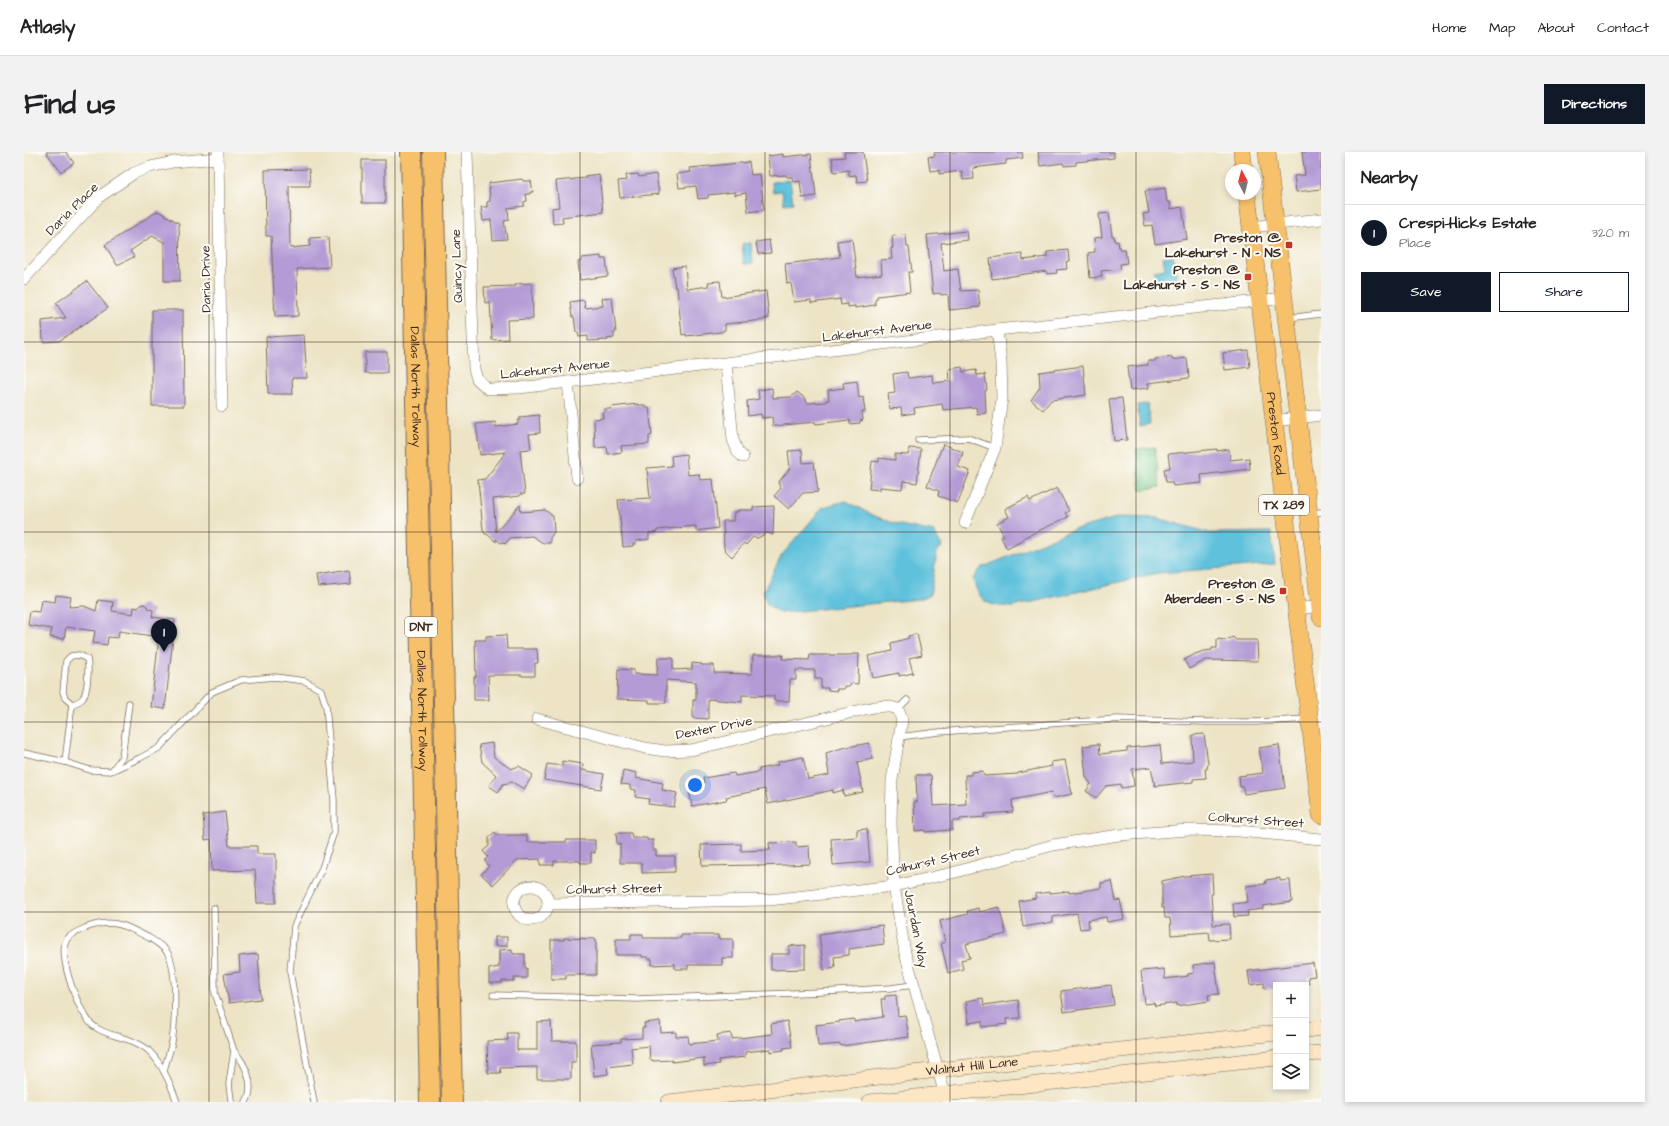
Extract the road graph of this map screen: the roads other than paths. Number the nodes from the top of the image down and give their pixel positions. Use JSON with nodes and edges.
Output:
{"nodes":[{"id":1,"x":411,"y":152,"type":"edge"},
{"id":2,"x":433,"y":152,"type":"edge"},
{"id":3,"x":467,"y":152,"type":"edge"},
{"id":4,"x":1242,"y":152,"type":"edge"},
{"id":5,"x":1267,"y":152,"type":"edge"},
{"id":6,"x":218,"y":155,"type":"edge"},
{"id":7,"x":1243,"y":164,"type":"edge"},
{"id":8,"x":1248,"y":200,"type":"edge"},
{"id":9,"x":1321,"y":219,"type":"edge"},
{"id":10,"x":1275,"y":225,"type":"junction"},
{"id":11,"x":1251,"y":227,"type":"junction"},
{"id":12,"x":24,"y":279,"type":"edge"},
{"id":13,"x":1284,"y":298,"type":"junction"},
{"id":14,"x":1260,"y":301,"type":"junction"},
{"id":15,"x":1321,"y":314,"type":"edge"},
{"id":16,"x":1286,"y":318,"type":"junction"},
{"id":17,"x":997,"y":330,"type":"junction"},
{"id":18,"x":726,"y":364,"type":"junction"},
{"id":19,"x":477,"y":379,"type":"joint"},
{"id":20,"x":568,"y":382,"type":"junction"},
{"id":21,"x":222,"y":406,"type":"dead end"},
{"id":22,"x":1321,"y":415,"type":"edge"},
{"id":23,"x":1298,"y":418,"type":"junction"},
{"id":24,"x":1274,"y":421,"type":"junction"},
{"id":25,"x":918,"y":440,"type":"dead end"},
{"id":26,"x":995,"y":448,"type":"junction"},
{"id":27,"x":743,"y":457,"type":"dead end"},
{"id":28,"x":577,"y":478,"type":"dead end"},
{"id":29,"x":1315,"y":513,"type":"edge"},
{"id":30,"x":965,"y":523,"type":"dead end"},
{"id":31,"x":1296,"y":609,"type":"junction"},
{"id":32,"x":1321,"y":610,"type":"edge"},
{"id":33,"x":907,"y":700,"type":"dead end"},
{"id":34,"x":129,"y":703,"type":"dead end"},
{"id":35,"x":72,"y":704,"type":"junction"},
{"id":36,"x":898,"y":709,"type":"junction"},
{"id":37,"x":537,"y":719,"type":"dead end"},
{"id":38,"x":1315,"y":719,"type":"edge"},
{"id":39,"x":899,"y":737,"type":"junction"},
{"id":40,"x":24,"y":754,"type":"edge"},
{"id":41,"x":65,"y":762,"type":"junction"},
{"id":42,"x":111,"y":771,"type":"junction"},
{"id":43,"x":1321,"y":815,"type":"edge"},
{"id":44,"x":1321,"y":839,"type":"edge"},
{"id":45,"x":894,"y":886,"type":"junction"},
{"id":46,"x":548,"y":904,"type":"dead end"},
{"id":47,"x":214,"y":908,"type":"dead end"},
{"id":48,"x":913,"y":985,"type":"junction"},
{"id":49,"x":493,"y":995,"type":"dead end"},
{"id":50,"x":1321,"y":1028,"type":"edge"},
{"id":51,"x":1309,"y":1030,"type":"edge"},
{"id":52,"x":1273,"y":1033,"type":"edge"},
{"id":53,"x":234,"y":1051,"type":"junction"},
{"id":54,"x":1321,"y":1052,"type":"edge"},
{"id":55,"x":1309,"y":1054,"type":"edge"},
{"id":56,"x":1273,"y":1058,"type":"edge"},
{"id":57,"x":938,"y":1070,"type":"junction"},
{"id":58,"x":164,"y":1071,"type":"junction"},
{"id":59,"x":946,"y":1098,"type":"edge"},
{"id":60,"x":177,"y":1102,"type":"edge"},
{"id":61,"x":232,"y":1102,"type":"edge"},
{"id":62,"x":246,"y":1102,"type":"edge"},
{"id":63,"x":314,"y":1102,"type":"edge"},
{"id":64,"x":430,"y":1102,"type":"edge"},
{"id":65,"x":452,"y":1102,"type":"edge"},
{"id":66,"x":669,"y":1102,"type":"edge"},
{"id":67,"x":870,"y":1102,"type":"edge"}],
"edges":[{"from":1,"to":64,"type":"highway","name":"Dallas North Tollway","number":"DNT"},
{"from":2,"to":65,"type":"highway","name":"Dallas North Tollway","number":"DNT"},
{"from":3,"to":19,"type":"street","name":"Quincy Lane"},
{"from":4,"to":7,"type":"main road"},
{"from":5,"to":10,"type":"main road","name":"Preston Road","number":"TX 289"},
{"from":6,"to":12,"type":"street","name":"Daria Place"},
{"from":6,"to":21,"type":"street","name":"Daria Drive"},
{"from":8,"to":11,"type":"main road","name":"Preston Road","number":"TX 289"},
{"from":9,"to":10,"type":"street"},
{"from":10,"to":11,"type":"street"},
{"from":10,"to":13,"type":"main road","name":"Preston Road","number":"TX 289"},
{"from":11,"to":14,"type":"main road","name":"Preston Road","number":"TX 289"},
{"from":13,"to":14,"type":"street","name":"Lakehurst Avenue"},
{"from":13,"to":16,"type":"main road","name":"Preston Road","number":"TX 289"},
{"from":14,"to":17,"type":"street","name":"Lakehurst Avenue"},
{"from":14,"to":24,"type":"main road","name":"Preston Road","number":"TX 289"},
{"from":15,"to":16,"type":"lane"},
{"from":16,"to":23,"type":"main road","name":"Preston Road","number":"TX 289"},
{"from":17,"to":18,"type":"street","name":"Lakehurst Avenue"},
{"from":17,"to":26,"type":"street"},
{"from":18,"to":20,"type":"street","name":"Lakehurst Avenue"},
{"from":18,"to":27,"type":"street"},
{"from":19,"to":20,"type":"street","name":"Lakehurst Avenue"},
{"from":20,"to":28,"type":"street"},
{"from":22,"to":23,"type":"street"},
{"from":23,"to":24,"type":"street"},
{"from":23,"to":29,"type":"main road","name":"Preston Road","number":"TX 289"},
{"from":24,"to":31,"type":"main road","name":"Preston Road","number":"TX 289"},
{"from":25,"to":26,"type":"lane"},
{"from":26,"to":30,"type":"street"},
{"from":29,"to":32,"type":"main road","name":"Preston Road","number":"TX 289"},
{"from":31,"to":32,"type":"street"},
{"from":31,"to":38,"type":"main road","name":"Preston Road","number":"TX 289"},
{"from":33,"to":36,"type":"lane"},
{"from":34,"to":42,"type":"lane"},
{"from":35,"to":35,"type":"lane"},
{"from":35,"to":41,"type":"lane"},
{"from":36,"to":37,"type":"street","name":"Dexter Drive"},
{"from":36,"to":39,"type":"street","name":"Jourdan Way"},
{"from":38,"to":39,"type":"lane"},
{"from":38,"to":43,"type":"main road","name":"Preston Road","number":"TX 289"},
{"from":39,"to":45,"type":"street","name":"Jourdan Way"},
{"from":40,"to":41,"type":"lane"},
{"from":41,"to":42,"type":"lane"},
{"from":42,"to":63,"type":"lane"},
{"from":44,"to":45,"type":"street","name":"Colhurst Street"},
{"from":45,"to":46,"type":"street","name":"Colhurst Street"},
{"from":45,"to":48,"type":"street","name":"Jourdan Way"},
{"from":47,"to":53,"type":"lane"},
{"from":48,"to":49,"type":"lane"},
{"from":48,"to":57,"type":"street","name":"Jourdan Way"},
{"from":50,"to":51,"type":"main road"},
{"from":52,"to":57,"type":"main road","name":"Walnut Hill Lane"},
{"from":53,"to":61,"type":"lane"},
{"from":53,"to":62,"type":"lane"},
{"from":54,"to":55,"type":"main road"},
{"from":56,"to":59,"type":"main road","name":"Walnut Hill Lane"},
{"from":57,"to":59,"type":"street","name":"Jourdan Way"},
{"from":57,"to":66,"type":"main road","name":"Walnut Hill Lane"},
{"from":58,"to":58,"type":"lane"},
{"from":58,"to":60,"type":"lane"},
{"from":59,"to":67,"type":"main road","name":"Walnut Hill Lane"}]}
